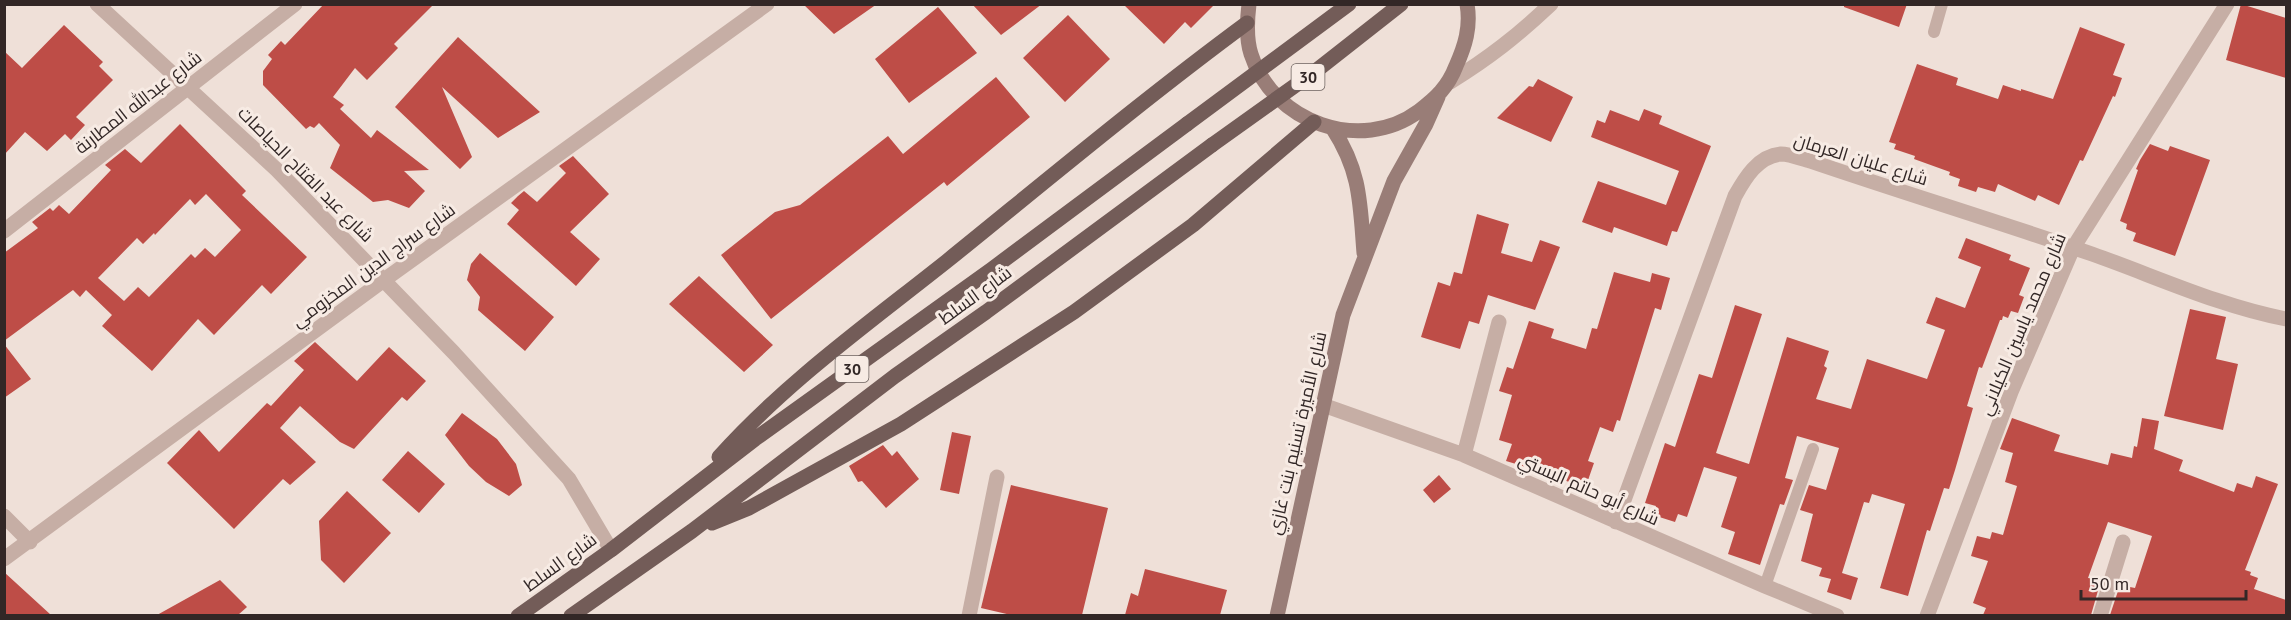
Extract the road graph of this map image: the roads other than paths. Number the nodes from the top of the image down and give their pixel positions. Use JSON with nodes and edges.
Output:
{"nodes":[{"id":1,"x":97,"y":4,"type":"edge"},
{"id":2,"x":295,"y":4,"type":"edge"},
{"id":3,"x":767,"y":4,"type":"edge"},
{"id":4,"x":1349,"y":4,"type":"edge"},
{"id":5,"x":1401,"y":4,"type":"edge"},
{"id":6,"x":1467,"y":4,"type":"edge"},
{"id":7,"x":1551,"y":4,"type":"edge"},
{"id":8,"x":1942,"y":4,"type":"edge"},
{"id":9,"x":2227,"y":4,"type":"edge"},
{"id":10,"x":1248,"y":10,"type":"edge"},
{"id":11,"x":1934,"y":32,"type":"dead end"},
{"id":12,"x":1449,"y":82,"type":"junction"},
{"id":13,"x":188,"y":88,"type":"junction"},
{"id":14,"x":1438,"y":97,"type":"junction"},
{"id":15,"x":1314,"y":122,"type":"junction"},
{"id":16,"x":1334,"y":129,"type":"junction"},
{"id":17,"x":4,"y":231,"type":"edge"},
{"id":18,"x":2073,"y":248,"type":"junction"},
{"id":19,"x":1364,"y":262,"type":"junction"},
{"id":20,"x":384,"y":280,"type":"junction"},
{"id":21,"x":2286,"y":320,"type":"edge"},
{"id":22,"x":1499,"y":322,"type":"dead end"},
{"id":23,"x":1323,"y":405,"type":"junction"},
{"id":24,"x":1813,"y":449,"type":"dead end"},
{"id":25,"x":1464,"y":455,"type":"junction"},
{"id":26,"x":997,"y":477,"type":"dead end"},
{"id":27,"x":699,"y":481,"type":"junction"},
{"id":28,"x":4,"y":516,"type":"edge"},
{"id":29,"x":1616,"y":522,"type":"junction"},
{"id":30,"x":692,"y":531,"type":"junction"},
{"id":31,"x":30,"y":542,"type":"junction"},
{"id":32,"x":2123,"y":542,"type":"dead end"},
{"id":33,"x":611,"y":550,"type":"junction"},
{"id":34,"x":4,"y":559,"type":"edge"},
{"id":35,"x":1765,"y":586,"type":"junction"},
{"id":36,"x":518,"y":615,"type":"edge"},
{"id":37,"x":571,"y":615,"type":"edge"},
{"id":38,"x":969,"y":615,"type":"edge"},
{"id":39,"x":1277,"y":615,"type":"edge"},
{"id":40,"x":1838,"y":615,"type":"edge"},
{"id":41,"x":1927,"y":615,"type":"edge"},
{"id":42,"x":2100,"y":615,"type":"edge"}],
"edges":[{"from":1,"to":13,"type":"street","name":"شارع عبد الفتاح الحياصات"},
{"from":2,"to":13,"type":"street","name":"شارع عبدالله المطارنة"},
{"from":3,"to":20,"type":"street","name":"شارع سراج الدين المخزومي"},
{"from":4,"to":27,"type":"main road","name":"شارع السلط","number":"30","bridge":true},
{"from":5,"to":30,"type":"main road","name":"شارع السلط","number":"30","bridge":true},
{"from":6,"to":12,"type":"main road"},
{"from":7,"to":12,"type":"street"},
{"from":8,"to":11,"type":"lane"},
{"from":9,"to":18,"type":"street","name":"شارع محمد ياسين الكيلاني"},
{"from":10,"to":15,"type":"main road"},
{"from":10,"to":27,"type":"main road"},
{"from":12,"to":14,"type":"main road"},
{"from":13,"to":17,"type":"street","name":"شارع عبدالله المطارنة"},
{"from":13,"to":20,"type":"street","name":"شارع عبد الفتاح الحياصات"},
{"from":14,"to":16,"type":"main road"},
{"from":14,"to":19,"type":"main road","name":"شارع الأميرة تسنيم بنت غازي"},
{"from":15,"to":16,"type":"main road"},
{"from":15,"to":30,"type":"main road"},
{"from":16,"to":19,"type":"main road","name":"شارع الأميرة تسنيم بنت غازي"},
{"from":18,"to":21,"type":"street","name":"شارع عليان العرمان"},
{"from":18,"to":29,"type":"street","name":"شارع عليان العرمان"},
{"from":18,"to":41,"type":"street","name":"شارع محمد ياسين الكيلاني"},
{"from":19,"to":23,"type":"main road","name":"شارع الأميرة تسنيم بنت غازي"},
{"from":20,"to":31,"type":"street","name":"شارع سراج الدين المخزومي"},
{"from":20,"to":33,"type":"street","name":"شارع عبد الفتاح الحياصات"},
{"from":22,"to":25,"type":"street"},
{"from":23,"to":25,"type":"street","name":"شارع أبو حاتم البستي"},
{"from":23,"to":39,"type":"main road","name":"شارع الأميرة تسنيم بنت غازي"},
{"from":24,"to":35,"type":"lane"},
{"from":25,"to":29,"type":"street","name":"شارع أبو حاتم البستي"},
{"from":26,"to":38,"type":"street"},
{"from":27,"to":33,"type":"main road","name":"شارع السلط","number":"30"},
{"from":28,"to":31,"type":"street"},
{"from":29,"to":35,"type":"street","name":"شارع أبو حاتم البستي"},
{"from":30,"to":37,"type":"main road","name":"شارع السلط","number":"30"},
{"from":31,"to":34,"type":"street","name":"شارع سراج الدين المخزومي"},
{"from":32,"to":42,"type":"street"},
{"from":33,"to":36,"type":"main road","name":"شارع السلط","number":"30"},
{"from":35,"to":40,"type":"street","name":"شارع أبو حاتم البستي"}]}
